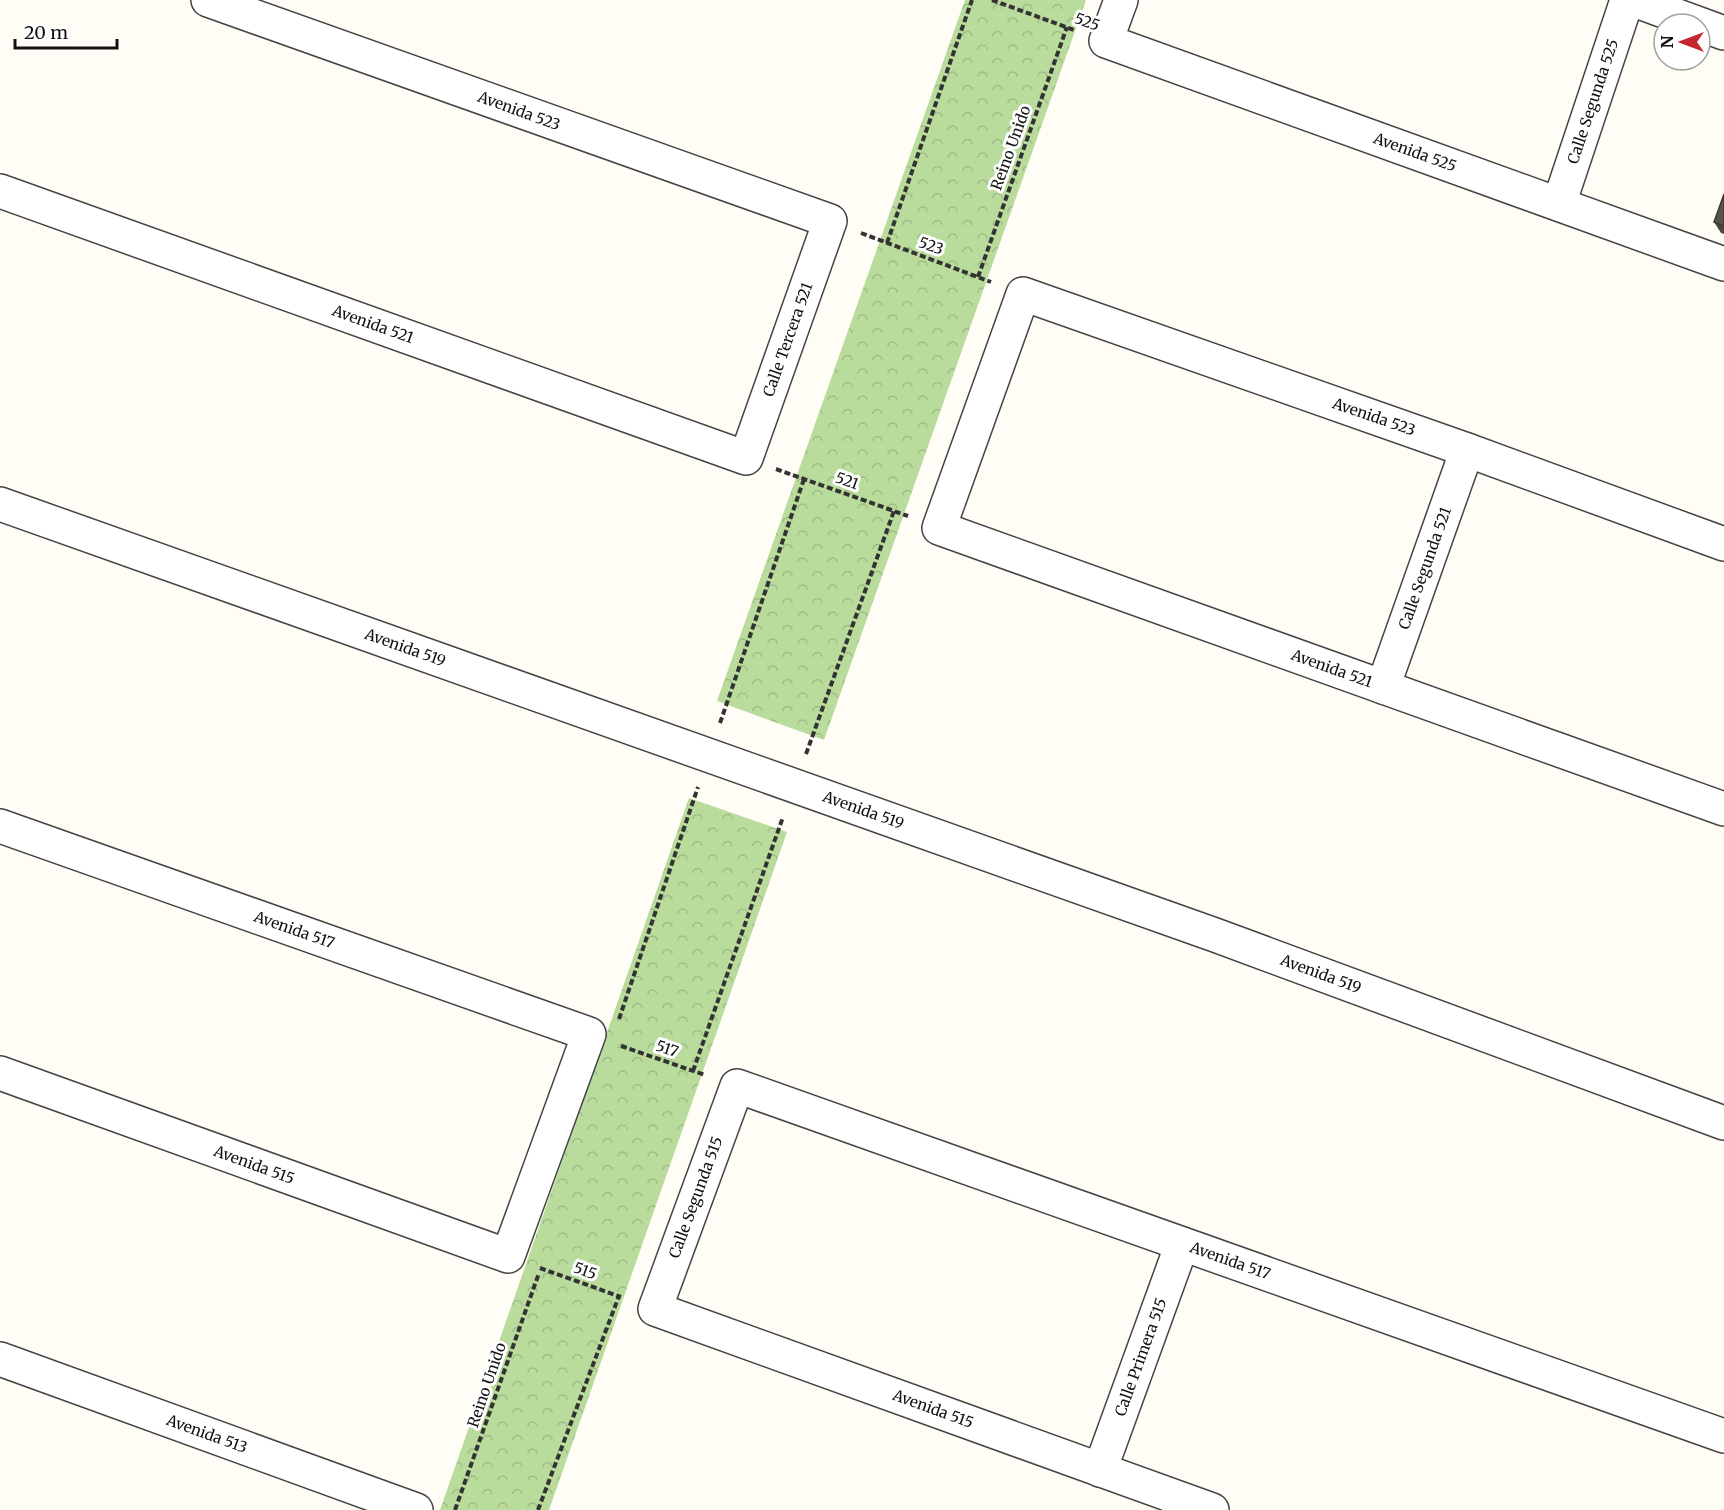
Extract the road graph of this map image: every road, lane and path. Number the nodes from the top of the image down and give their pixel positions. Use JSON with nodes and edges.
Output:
{"nodes":[{"id":1,"x":208,"y":0,"type":"edge"},
{"id":2,"x":972,"y":0,"type":"edge"},
{"id":3,"x":992,"y":0,"type":"edge"},
{"id":4,"x":1121,"y":0,"type":"edge"},
{"id":5,"x":1628,"y":0,"type":"edge"},
{"id":6,"x":1634,"y":0,"type":"edge"},
{"id":7,"x":1066,"y":27,"type":"junction"},
{"id":8,"x":1724,"y":33,"type":"edge"},
{"id":9,"x":1106,"y":41,"type":"junction"},
{"id":10,"x":0,"y":190,"type":"edge"},
{"id":11,"x":1559,"y":204,"type":"junction"},
{"id":12,"x":830,"y":222,"type":"junction"},
{"id":13,"x":887,"y":243,"type":"junction"},
{"id":14,"x":1724,"y":264,"type":"edge"},
{"id":15,"x":978,"y":277,"type":"junction"},
{"id":16,"x":1023,"y":294,"type":"junction"},
{"id":17,"x":1467,"y":450,"type":"junction"},
{"id":18,"x":746,"y":458,"type":"junction"},
{"id":19,"x":0,"y":504,"type":"edge"},
{"id":20,"x":939,"y":528,"type":"junction"},
{"id":21,"x":1724,"y":544,"type":"edge"},
{"id":22,"x":1383,"y":687,"type":"junction"},
{"id":23,"x":1724,"y":809,"type":"edge"},
{"id":24,"x":0,"y":826,"type":"edge"},
{"id":25,"x":589,"y":1034,"type":"junction"},
{"id":26,"x":0,"y":1073,"type":"edge"},
{"id":27,"x":737,"y":1086,"type":"junction"},
{"id":28,"x":1724,"y":1124,"type":"edge"},
{"id":29,"x":1182,"y":1244,"type":"junction"},
{"id":30,"x":508,"y":1256,"type":"junction"},
{"id":31,"x":541,"y":1268,"type":"junction"},
{"id":32,"x":618,"y":1296,"type":"junction"},
{"id":33,"x":655,"y":1309,"type":"junction"},
{"id":34,"x":0,"y":1359,"type":"edge"},
{"id":35,"x":1724,"y":1436,"type":"edge"},
{"id":36,"x":1100,"y":1470,"type":"junction"},
{"id":37,"x":416,"y":1509,"type":"edge"},
{"id":38,"x":455,"y":1510,"type":"edge"},
{"id":39,"x":538,"y":1510,"type":"edge"},
{"id":40,"x":1212,"y":1510,"type":"edge"}],
"edges":[{"from":1,"to":12,"type":"street","name":"Avenida 523"},
{"from":2,"to":13,"type":"path"},
{"from":3,"to":7,"type":"path","name":"525"},
{"from":4,"to":9,"type":"street"},
{"from":5,"to":11,"type":"street","name":"Calle Segunda 525"},
{"from":6,"to":8,"type":"street"},
{"from":7,"to":9,"type":"path","name":"525"},
{"from":7,"to":15,"type":"path","name":"Reino Unido"},
{"from":9,"to":11,"type":"street","name":"Avenida 525"},
{"from":10,"to":18,"type":"street","name":"Avenida 521"},
{"from":11,"to":14,"type":"street","name":"Avenida 525"},
{"from":12,"to":13,"type":"path","name":"523"},
{"from":12,"to":18,"type":"street","name":"Calle Tercera 521"},
{"from":13,"to":15,"type":"path","name":"523"},
{"from":15,"to":16,"type":"path","name":"523"},
{"from":16,"to":17,"type":"street","name":"Avenida 523"},
{"from":16,"to":20,"type":"street"},
{"from":17,"to":21,"type":"street","name":"Avenida 523"},
{"from":17,"to":22,"type":"street","name":"Calle Segunda 521"},
{"from":18,"to":20,"type":"path","name":"521"},
{"from":19,"to":28,"type":"street","name":"Avenida 519"},
{"from":20,"to":22,"type":"street","name":"Avenida 521"},
{"from":22,"to":23,"type":"street","name":"Avenida 521"},
{"from":24,"to":25,"type":"street","name":"Avenida 517"},
{"from":25,"to":27,"type":"path","name":"517"},
{"from":25,"to":30,"type":"street"},
{"from":26,"to":30,"type":"street","name":"Avenida 515"},
{"from":27,"to":29,"type":"street","name":"Avenida 517"},
{"from":27,"to":33,"type":"street","name":"Calle Segunda 515"},
{"from":29,"to":35,"type":"street","name":"Avenida 517"},
{"from":29,"to":36,"type":"street","name":"Calle Primera 515"},
{"from":30,"to":31,"type":"path","name":"515"},
{"from":31,"to":32,"type":"path","name":"515"},
{"from":31,"to":38,"type":"path","name":"Reino Unido"},
{"from":32,"to":33,"type":"path","name":"515"},
{"from":32,"to":39,"type":"path"},
{"from":33,"to":36,"type":"street","name":"Avenida 515"},
{"from":34,"to":37,"type":"street","name":"Avenida 513"},
{"from":36,"to":40,"type":"street","name":"Avenida 515"}]}
